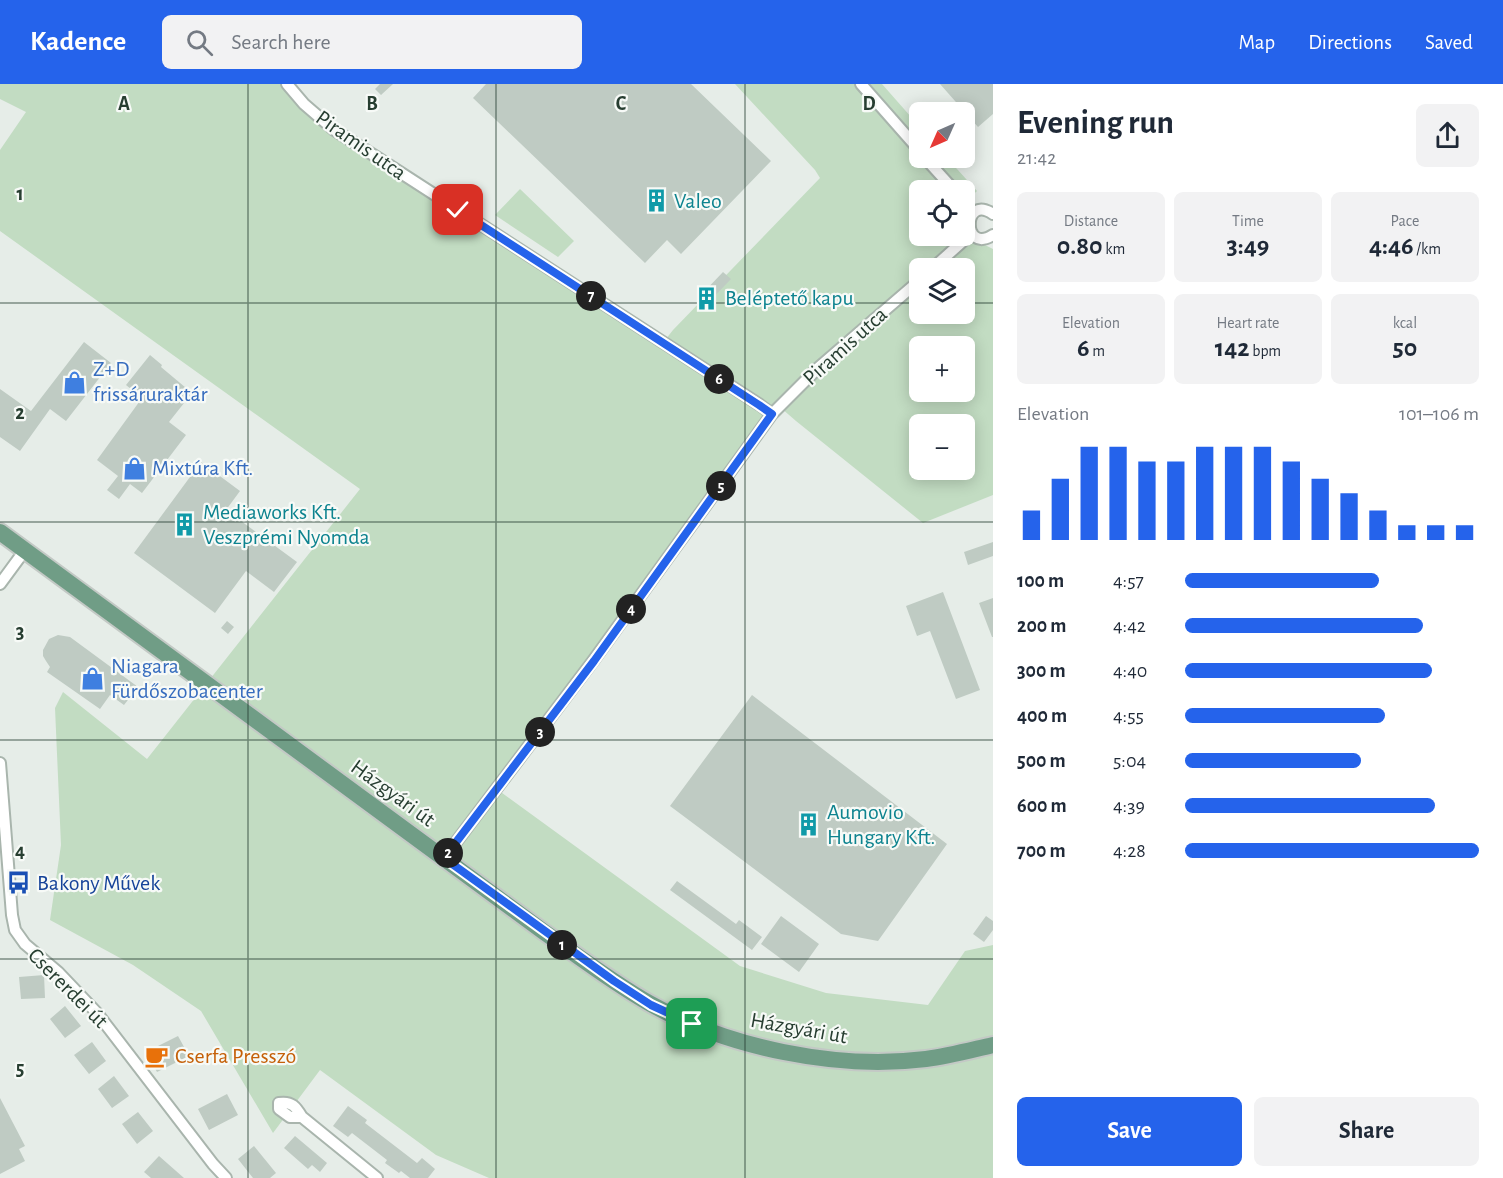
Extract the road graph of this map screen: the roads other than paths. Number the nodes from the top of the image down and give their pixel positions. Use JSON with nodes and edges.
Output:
{"nodes":[{"id":1,"x":287,"y":84,"type":"edge"},
{"id":2,"x":861,"y":84,"type":"edge"},
{"id":3,"x":909,"y":139,"type":"edge"},
{"id":4,"x":934,"y":168,"type":"edge"},
{"id":5,"x":945,"y":180,"type":"edge"},
{"id":6,"x":975,"y":212,"type":"edge"},
{"id":7,"x":993,"y":214,"type":"edge"},
{"id":8,"x":975,"y":235,"type":"edge"},
{"id":9,"x":992,"y":238,"type":"edge"},
{"id":10,"x":958,"y":246,"type":"edge"},
{"id":11,"x":944,"y":258,"type":"edge"},
{"id":12,"x":909,"y":289,"type":"edge"},
{"id":13,"x":772,"y":414,"type":"junction"},
{"id":14,"x":0,"y":532,"type":"edge"},
{"id":15,"x":25,"y":550,"type":"junction"},
{"id":16,"x":0,"y":584,"type":"edge"},
{"id":17,"x":0,"y":763,"type":"edge"},
{"id":18,"x":444,"y":858,"type":"junction"},
{"id":19,"x":993,"y":1044,"type":"edge"},
{"id":20,"x":302,"y":1117,"type":"dead end"},
{"id":21,"x":226,"y":1178,"type":"edge"},
{"id":22,"x":377,"y":1178,"type":"edge"}],
"edges":[{"from":1,"to":13,"type":"street","name":"Piramis utca"},
{"from":2,"to":3,"type":"street"},
{"from":4,"to":5,"type":"street"},
{"from":6,"to":7,"type":"street"},
{"from":8,"to":9,"type":"street"},
{"from":10,"to":11,"type":"street"},
{"from":12,"to":13,"type":"street","name":"Piramis utca"},
{"from":13,"to":18,"type":"street","name":"Piramis utca"},
{"from":14,"to":15,"type":"main road","name":"Házgyári út"},
{"from":15,"to":16,"type":"street"},
{"from":15,"to":18,"type":"main road","name":"Házgyári út"},
{"from":17,"to":21,"type":"street","name":"Csererdei út"},
{"from":18,"to":19,"type":"main road","name":"Házgyári út"},
{"from":20,"to":22,"type":"street"}]}
